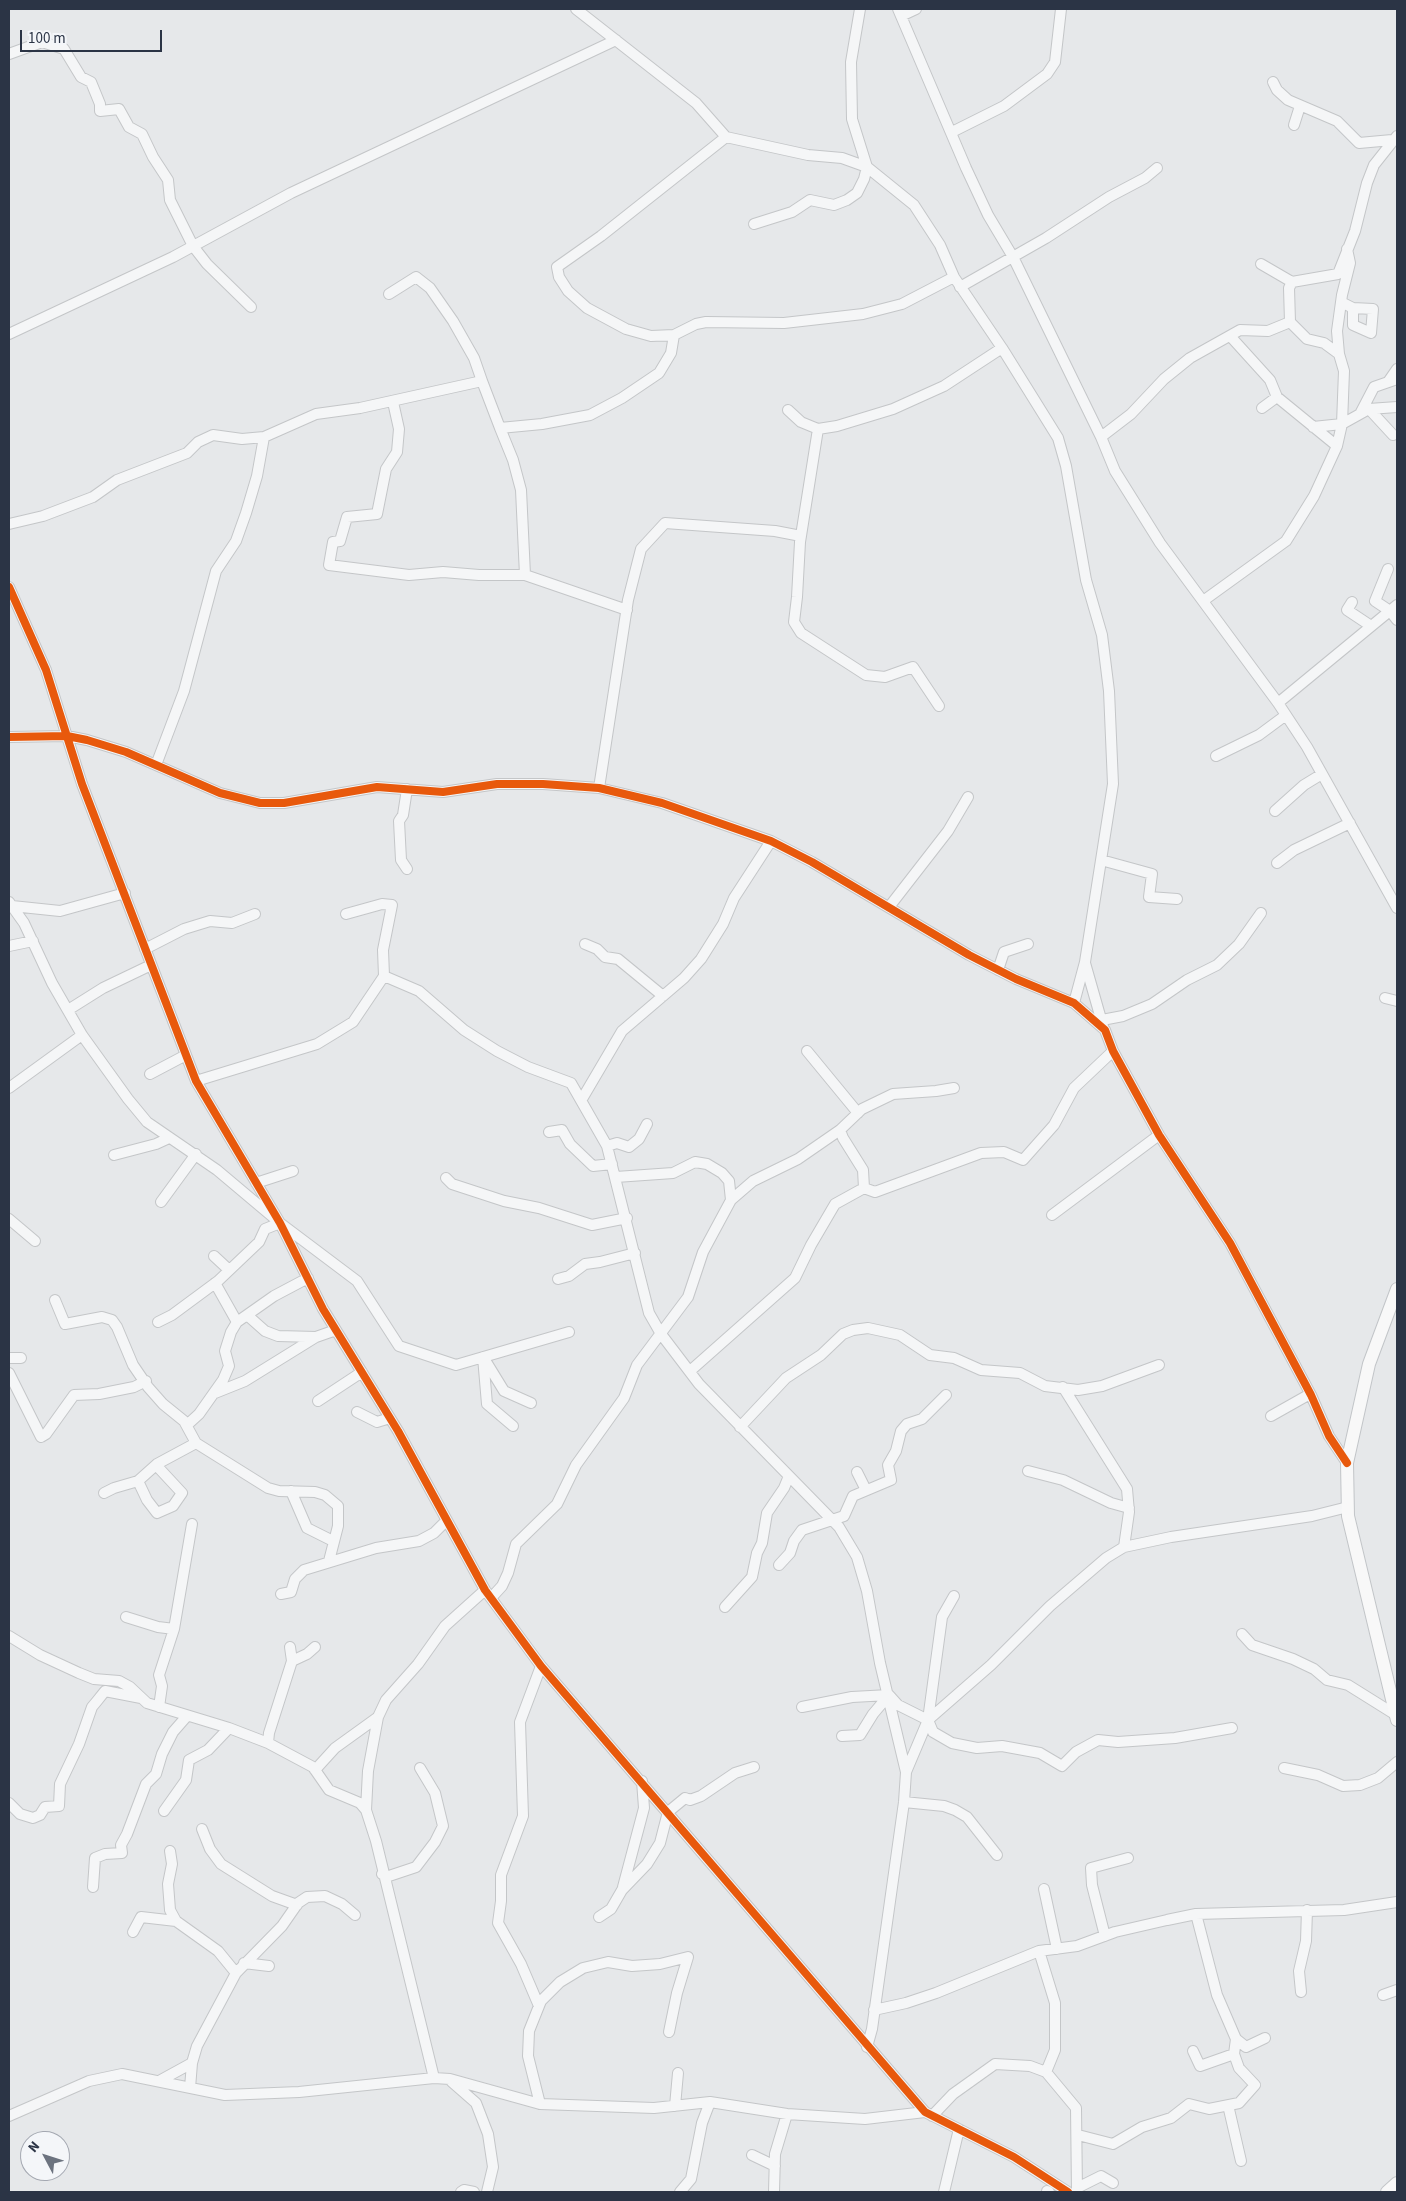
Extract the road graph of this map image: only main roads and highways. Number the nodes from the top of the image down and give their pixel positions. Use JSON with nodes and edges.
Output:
{"nodes":[{"id":1,"x":1396,"y":1293,"type":"edge"},
{"id":2,"x":1397,"y":1718,"type":"edge"},
{"id":3,"x":1397,"y":2183,"type":"edge"},
{"id":4,"x":1387,"y":2192,"type":"edge"}],
"edges":[{"from":1,"to":2,"type":"main road"},
{"from":3,"to":4,"type":"main road"}]}
